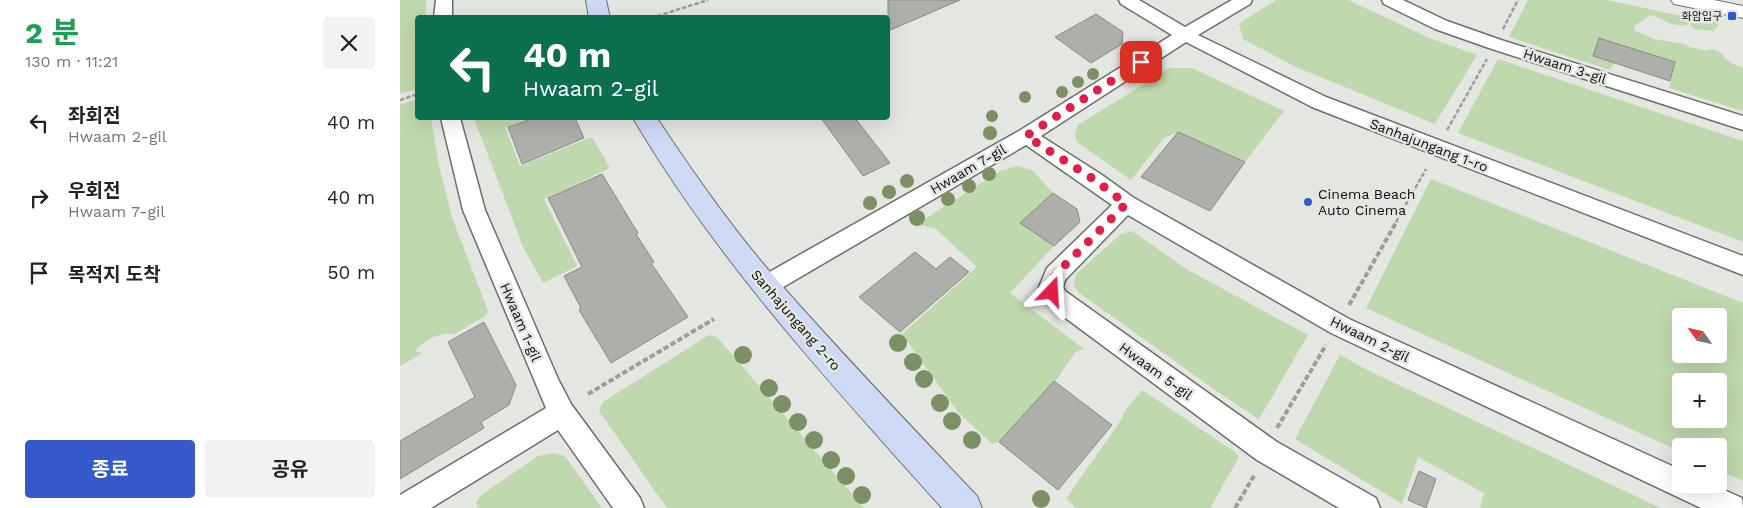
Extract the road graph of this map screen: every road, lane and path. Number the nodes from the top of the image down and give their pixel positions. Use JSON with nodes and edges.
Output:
{"nodes":[{"id":1,"x":444,"y":0,"type":"edge"},
{"id":2,"x":596,"y":0,"type":"edge"},
{"id":3,"x":708,"y":0,"type":"edge"},
{"id":4,"x":1127,"y":0,"type":"edge"},
{"id":5,"x":1244,"y":0,"type":"edge"},
{"id":6,"x":1390,"y":0,"type":"edge"},
{"id":7,"x":1518,"y":0,"type":"edge"},
{"id":8,"x":1681,"y":0,"type":"edge"},
{"id":9,"x":1743,"y":12,"type":"edge"},
{"id":10,"x":443,"y":15,"type":"edge"},
{"id":11,"x":599,"y":15,"type":"edge"},
{"id":12,"x":660,"y":15,"type":"edge"},
{"id":13,"x":1185,"y":35,"type":"junction"},
{"id":14,"x":1499,"y":36,"type":"dead end"},
{"id":15,"x":1491,"y":53,"type":"dead end"},
{"id":16,"x":415,"y":95,"type":"edge"},
{"id":17,"x":400,"y":100,"type":"edge"},
{"id":18,"x":451,"y":120,"type":"edge"},
{"id":19,"x":646,"y":120,"type":"edge"},
{"id":20,"x":1743,"y":123,"type":"edge"},
{"id":21,"x":1446,"y":132,"type":"dead end"},
{"id":22,"x":1026,"y":136,"type":"junction"},
{"id":23,"x":1426,"y":169,"type":"dead end"},
{"id":24,"x":1126,"y":204,"type":"junction"},
{"id":25,"x":1743,"y":266,"type":"edge"},
{"id":26,"x":765,"y":286,"type":"junction"},
{"id":27,"x":1349,"y":306,"type":"dead end"},
{"id":28,"x":714,"y":319,"type":"dead end"},
{"id":29,"x":1330,"y":339,"type":"dead end"},
{"id":30,"x":588,"y":394,"type":"dead end"},
{"id":31,"x":562,"y":414,"type":"junction"},
{"id":32,"x":1273,"y":435,"type":"dead end"},
{"id":33,"x":1260,"y":465,"type":"dead end"},
{"id":34,"x":1722,"y":506,"type":"edge"},
{"id":35,"x":405,"y":508,"type":"edge"},
{"id":36,"x":630,"y":508,"type":"edge"},
{"id":37,"x":966,"y":508,"type":"edge"},
{"id":38,"x":1235,"y":508,"type":"edge"},
{"id":39,"x":1366,"y":508,"type":"edge"}],
"edges":[{"from":1,"to":10,"type":"street"},
{"from":2,"to":11,"type":"main road"},
{"from":3,"to":12,"type":"path"},
{"from":4,"to":13,"type":"street","name":"Sanhajungang 1-ro"},
{"from":5,"to":13,"type":"street","name":"Hwaam 7-gil"},
{"from":6,"to":20,"type":"street","name":"Hwaam 3-gil"},
{"from":7,"to":14,"type":"path"},
{"from":8,"to":9,"type":"street"},
{"from":13,"to":22,"type":"street","name":"Hwaam 7-gil"},
{"from":13,"to":25,"type":"street","name":"Sanhajungang 1-ro"},
{"from":15,"to":21,"type":"path"},
{"from":16,"to":17,"type":"path"},
{"from":18,"to":31,"type":"street","name":"Hwaam 1-gil"},
{"from":19,"to":26,"type":"main road","name":"Sanhajungang 2-ro"},
{"from":22,"to":24,"type":"street","name":"Hwaam 2-gil"},
{"from":22,"to":26,"type":"street","name":"Hwaam 7-gil"},
{"from":23,"to":27,"type":"path"},
{"from":24,"to":34,"type":"street","name":"Hwaam 2-gil"},
{"from":24,"to":39,"type":"street","name":"Hwaam 5-gil"},
{"from":26,"to":37,"type":"main road","name":"Sanhajungang 2-ro"},
{"from":28,"to":30,"type":"path"},
{"from":29,"to":32,"type":"path"},
{"from":31,"to":35,"type":"street"},
{"from":31,"to":36,"type":"street","name":"Hwaam 1-gil"},
{"from":33,"to":38,"type":"path"}]}
